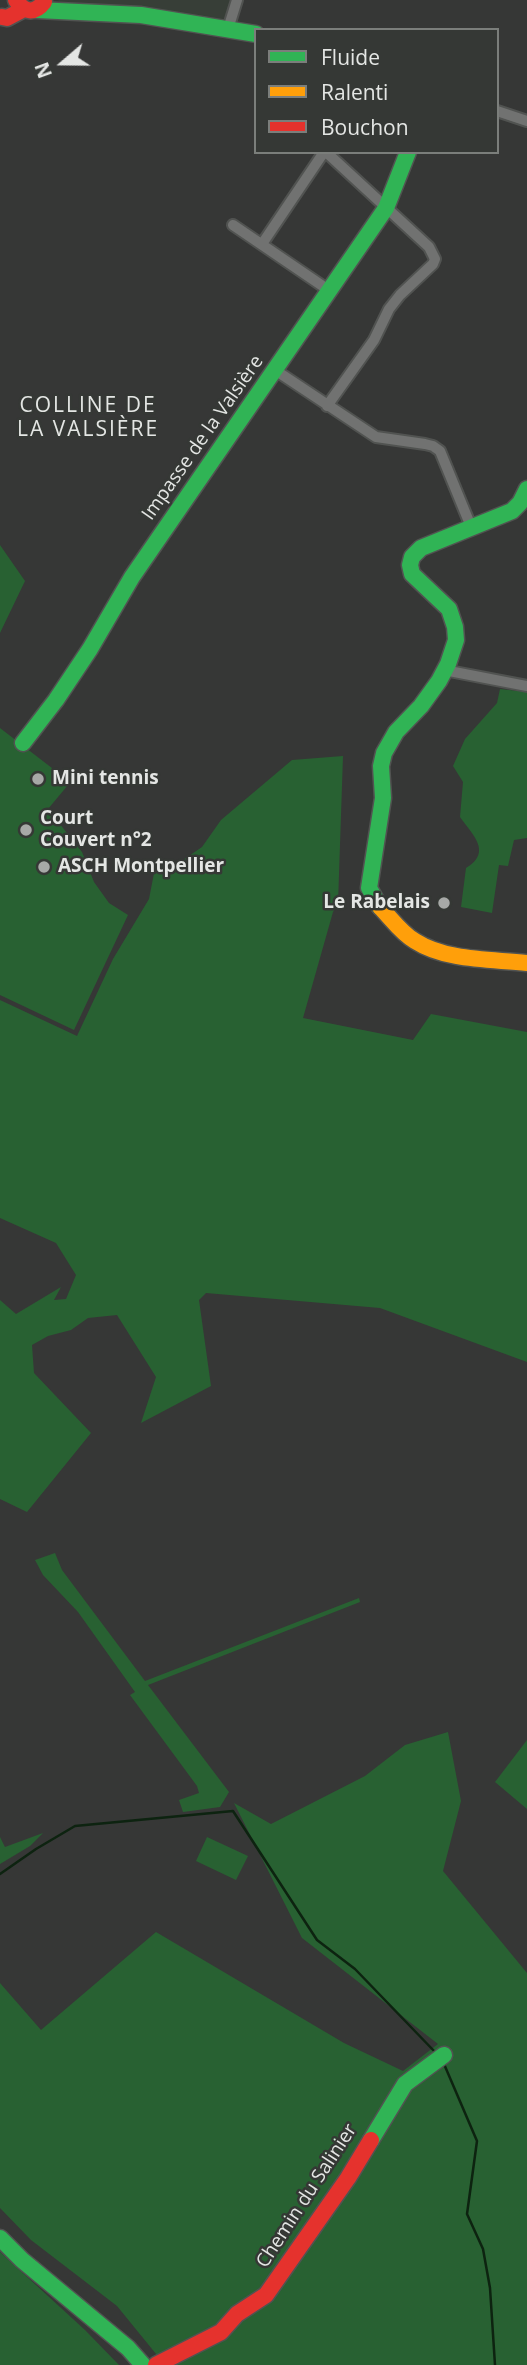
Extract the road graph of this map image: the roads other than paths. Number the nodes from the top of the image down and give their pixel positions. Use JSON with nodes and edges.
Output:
{"nodes":[{"id":1,"x":237,"y":0,"type":"edge"},
{"id":2,"x":30,"y":3,"type":"edge"},
{"id":3,"x":1,"y":18,"type":"edge"},
{"id":4,"x":228,"y":29,"type":"junction"},
{"id":5,"x":254,"y":34,"type":"edge"},
{"id":6,"x":499,"y":112,"type":"edge"},
{"id":7,"x":527,"y":121,"type":"edge"},
{"id":8,"x":324,"y":154,"type":"edge"},
{"id":9,"x":327,"y":154,"type":"edge"},
{"id":10,"x":407,"y":154,"type":"edge"},
{"id":11,"x":386,"y":208,"type":"junction"},
{"id":12,"x":233,"y":225,"type":"dead end"},
{"id":13,"x":262,"y":244,"type":"junction"},
{"id":14,"x":330,"y":291,"type":"junction"},
{"id":15,"x":275,"y":370,"type":"junction"},
{"id":16,"x":327,"y":406,"type":"junction"},
{"id":17,"x":527,"y":489,"type":"edge"},
{"id":18,"x":471,"y":529,"type":"junction"},
{"id":19,"x":444,"y":670,"type":"junction"},
{"id":20,"x":527,"y":686,"type":"edge"},
{"id":21,"x":23,"y":743,"type":"dead end"},
{"id":22,"x":527,"y":963,"type":"edge"},
{"id":23,"x":440,"y":2058,"type":"dead end"},
{"id":24,"x":0,"y":2238,"type":"edge"},
{"id":25,"x":143,"y":2365,"type":"edge"},
{"id":26,"x":156,"y":2365,"type":"edge"}],
"edges":[{"from":1,"to":4,"type":"street"},
{"from":2,"to":3,"type":"street"},
{"from":2,"to":4,"type":"street"},
{"from":4,"to":5,"type":"street"},
{"from":6,"to":7,"type":"street"},
{"from":8,"to":13,"type":"street"},
{"from":9,"to":11,"type":"street"},
{"from":10,"to":11,"type":"street","name":"Impasse de la Valsière"},
{"from":11,"to":14,"type":"street","name":"Impasse de la Valsière"},
{"from":11,"to":16,"type":"street"},
{"from":12,"to":13,"type":"street"},
{"from":13,"to":14,"type":"street"},
{"from":14,"to":15,"type":"street","name":"Impasse de la Valsière"},
{"from":15,"to":16,"type":"street"},
{"from":15,"to":21,"type":"street","name":"Impasse de la Valsière"},
{"from":16,"to":18,"type":"street"},
{"from":17,"to":18,"type":"street"},
{"from":18,"to":19,"type":"street"},
{"from":19,"to":20,"type":"street"},
{"from":19,"to":22,"type":"street"},
{"from":23,"to":26,"type":"street","name":"Chemin du Salinier"},
{"from":24,"to":25,"type":"street"}]}
